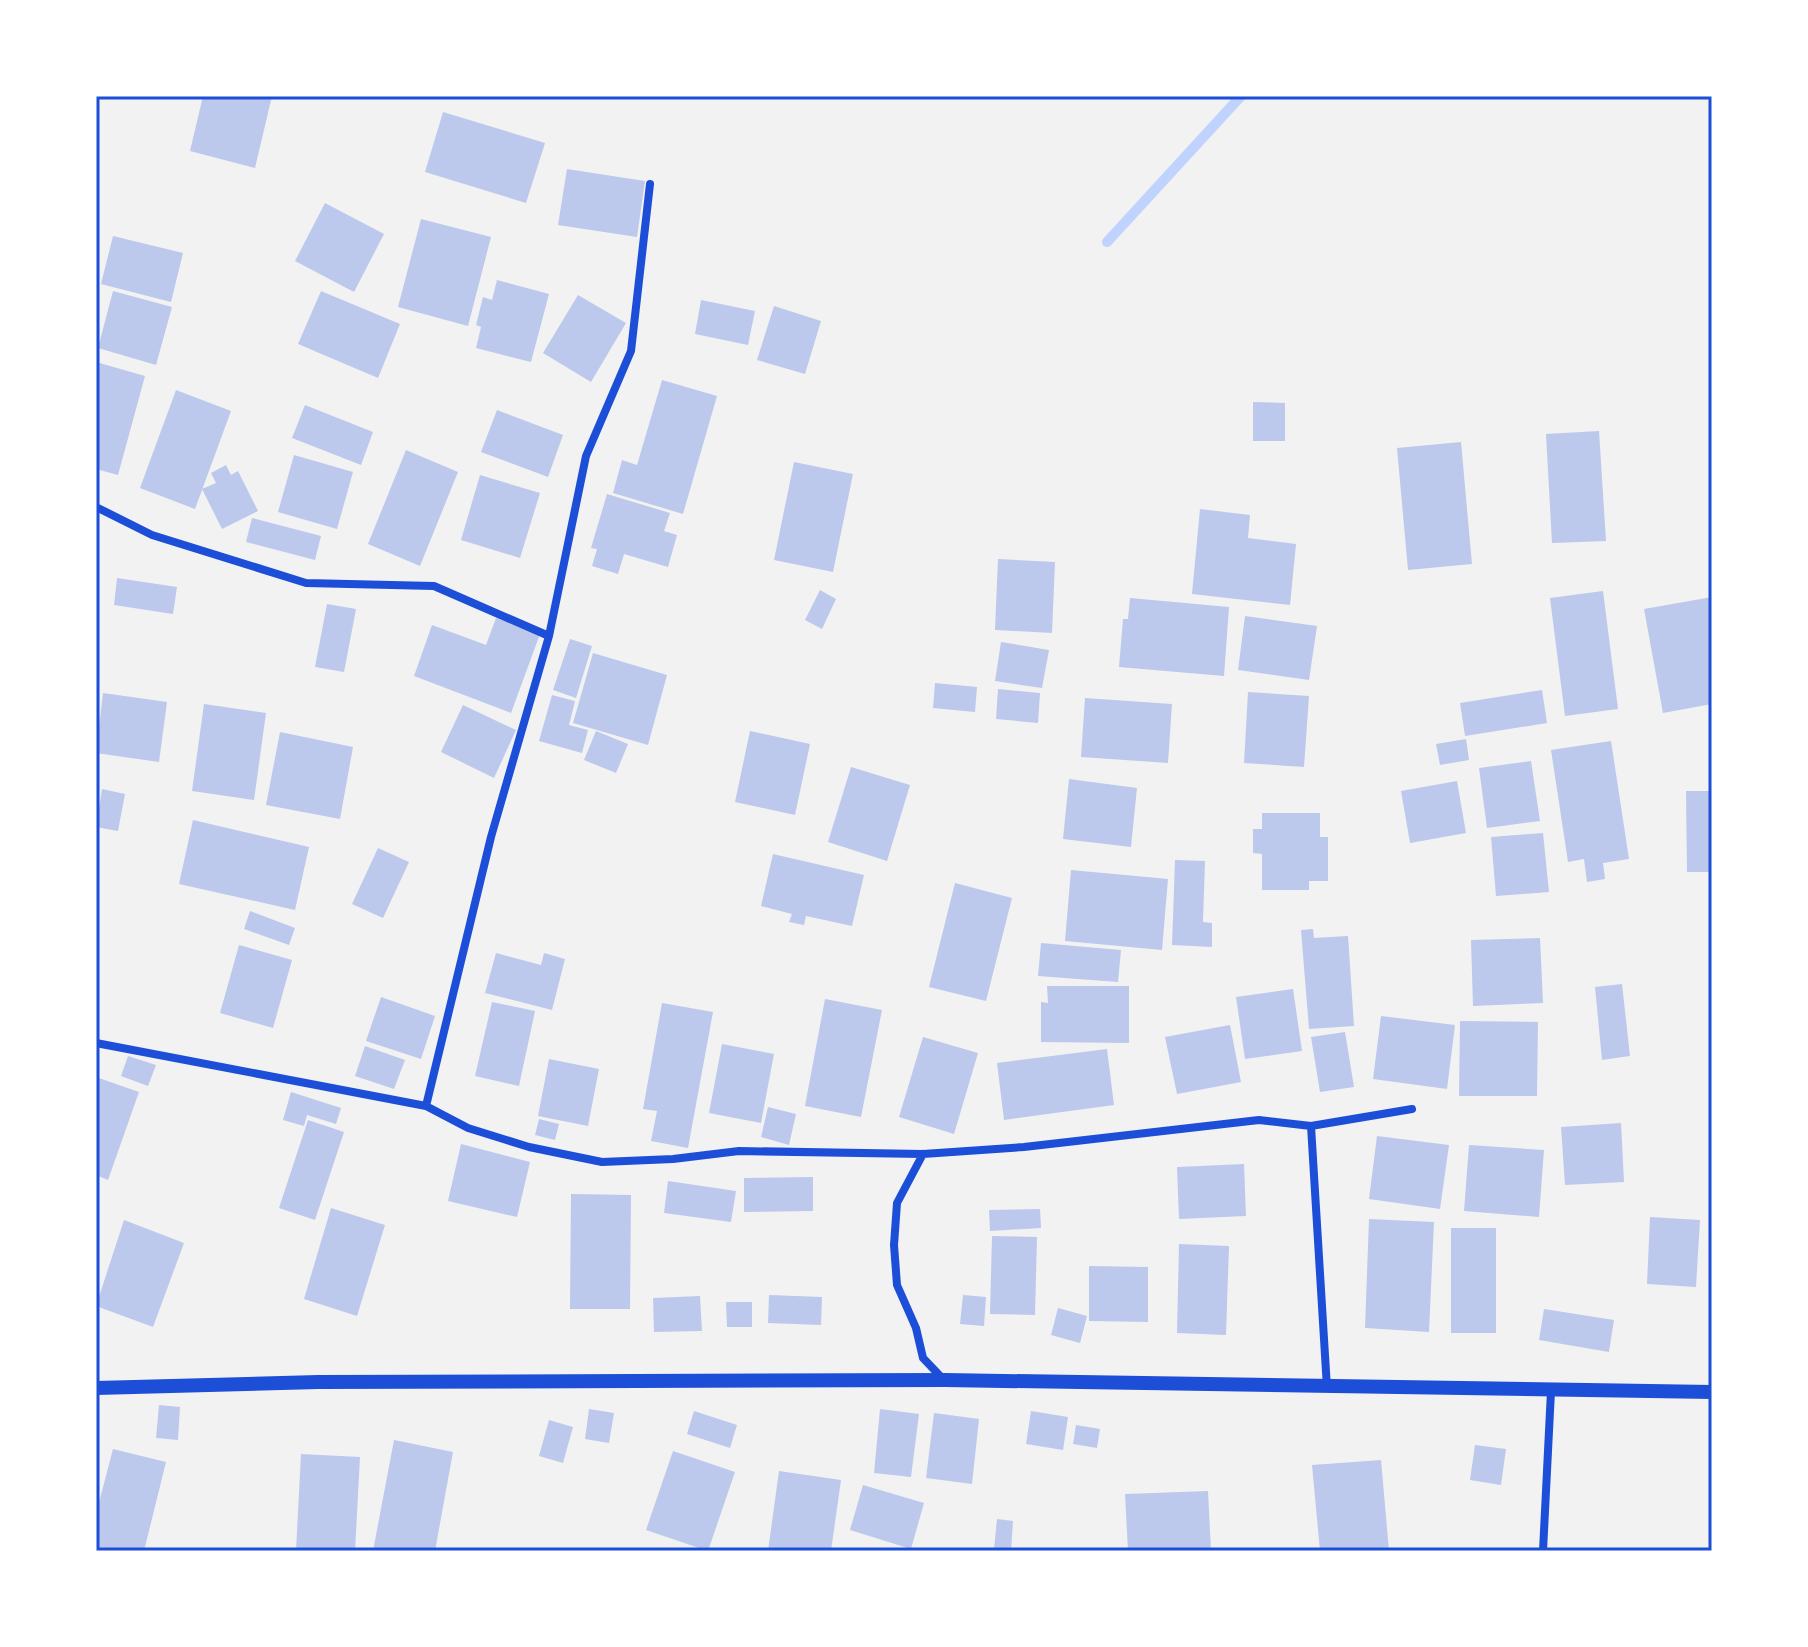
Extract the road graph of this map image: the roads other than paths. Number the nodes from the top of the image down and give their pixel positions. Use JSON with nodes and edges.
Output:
{"nodes":[{"id":1,"x":650,"y":184,"type":"dead end"},
{"id":2,"x":96,"y":507,"type":"edge"},
{"id":3,"x":549,"y":636,"type":"junction"},
{"id":4,"x":96,"y":1043,"type":"edge"},
{"id":5,"x":426,"y":1106,"type":"junction"},
{"id":6,"x":1412,"y":1109,"type":"dead end"},
{"id":7,"x":1311,"y":1126,"type":"junction"},
{"id":8,"x":923,"y":1154,"type":"junction"},
{"id":9,"x":945,"y":1380,"type":"junction"},
{"id":10,"x":96,"y":1388,"type":"edge"},
{"id":11,"x":1327,"y":1389,"type":"junction"},
{"id":12,"x":1551,"y":1391,"type":"junction"},
{"id":13,"x":1712,"y":1392,"type":"edge"},
{"id":14,"x":1543,"y":1551,"type":"edge"}],
"edges":[{"from":1,"to":3,"type":"street"},
{"from":2,"to":3,"type":"street"},
{"from":3,"to":5,"type":"street"},
{"from":4,"to":5,"type":"street"},
{"from":5,"to":8,"type":"street"},
{"from":6,"to":7,"type":"street"},
{"from":7,"to":8,"type":"street"},
{"from":7,"to":11,"type":"street"},
{"from":8,"to":9,"type":"street"},
{"from":9,"to":10,"type":"street"},
{"from":9,"to":11,"type":"street"},
{"from":11,"to":12,"type":"street"},
{"from":12,"to":13,"type":"street"},
{"from":12,"to":14,"type":"street"}]}
